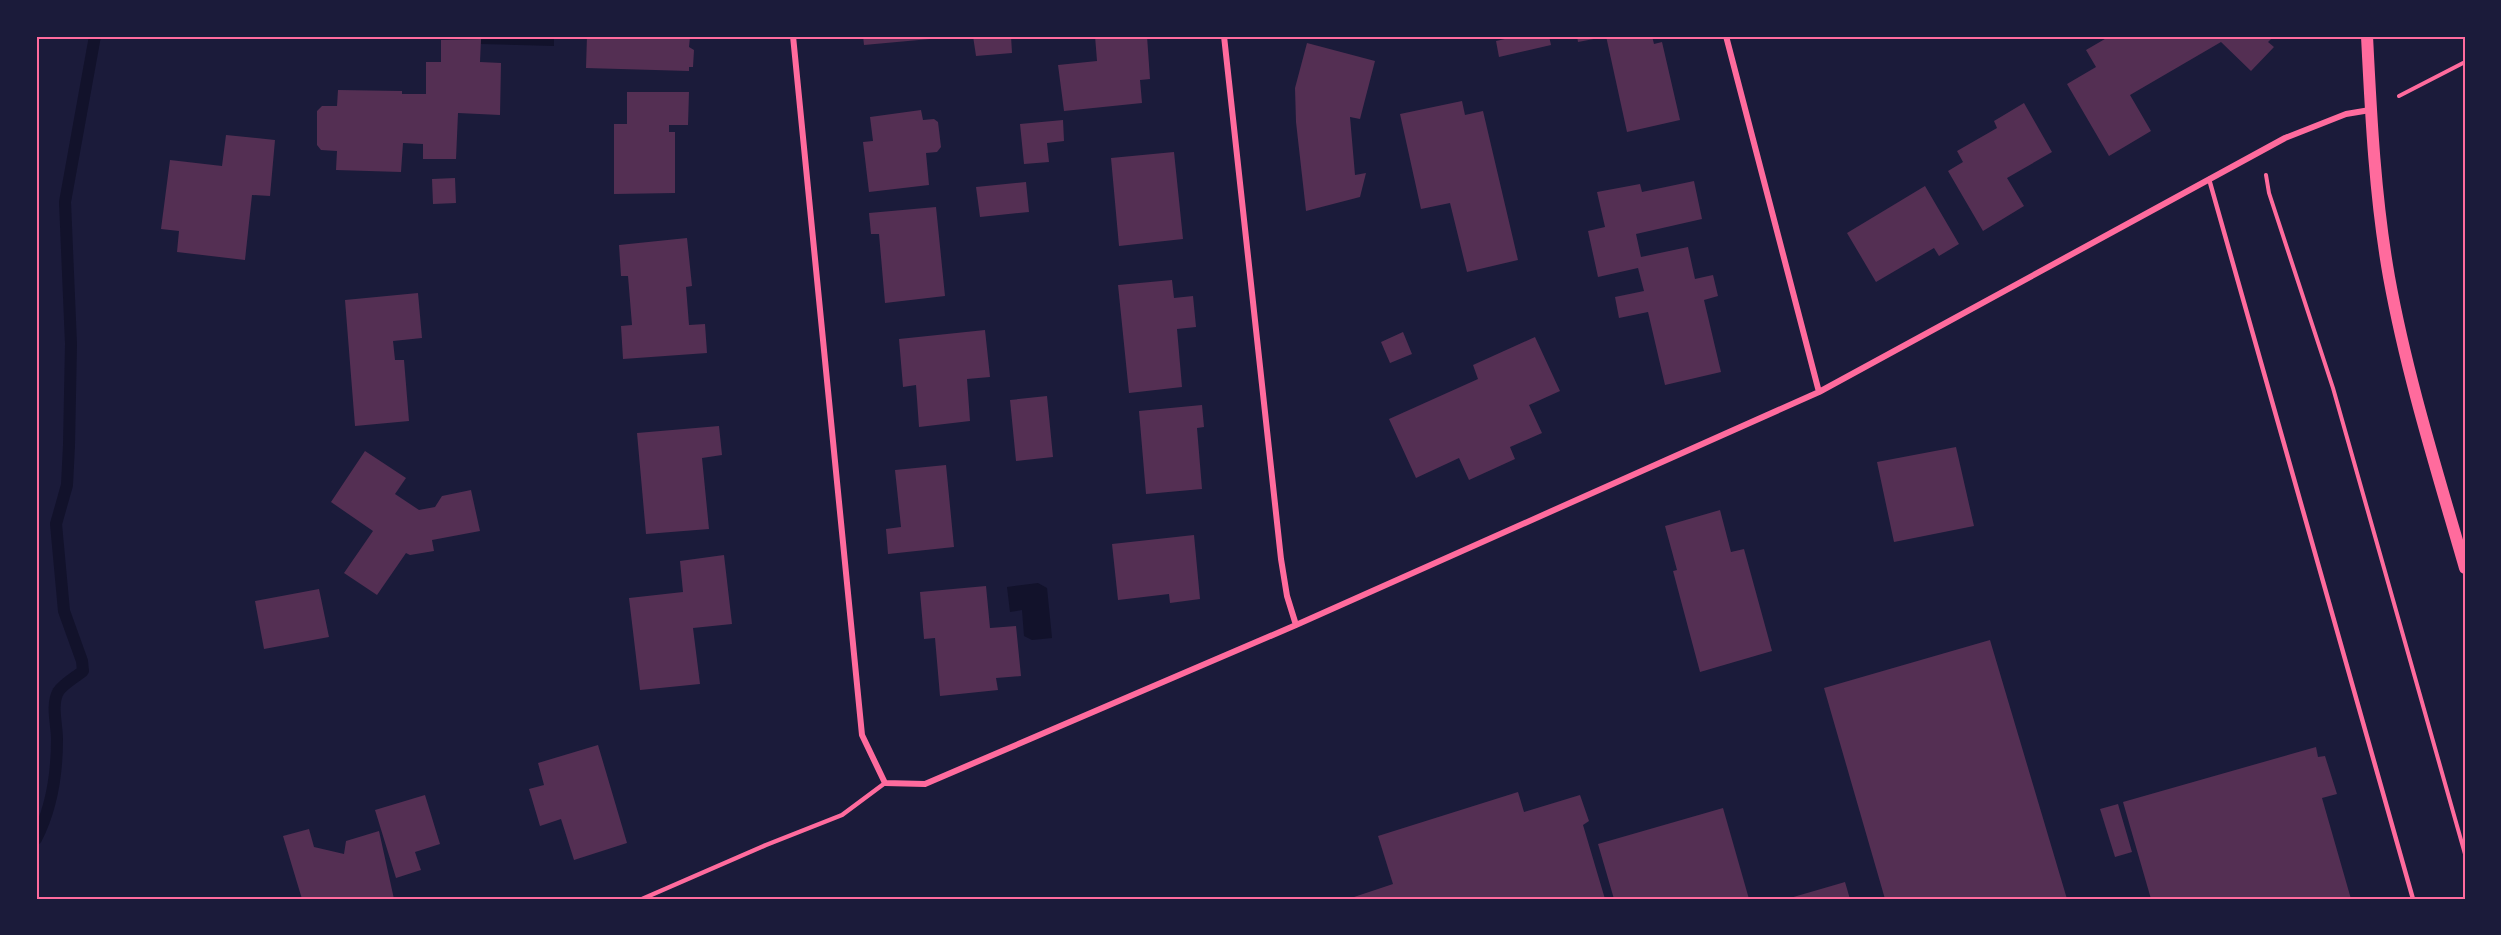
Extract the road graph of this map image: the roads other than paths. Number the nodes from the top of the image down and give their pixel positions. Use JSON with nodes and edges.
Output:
{"nodes":[{"id":1,"x":793,"y":36,"type":"edge"},
{"id":2,"x":1224,"y":36,"type":"edge"},
{"id":3,"x":1726,"y":36,"type":"edge"},
{"id":4,"x":2367,"y":36,"type":"edge"},
{"id":5,"x":2370,"y":110,"type":"junction"},
{"id":6,"x":2209,"y":179,"type":"junction"},
{"id":7,"x":1819,"y":392,"type":"junction"},
{"id":8,"x":2465,"y":568,"type":"edge"},
{"id":9,"x":1296,"y":624,"type":"junction"},
{"id":10,"x":885,"y":783,"type":"junction"},
{"id":11,"x":642,"y":899,"type":"edge"},
{"id":12,"x":2413,"y":899,"type":"edge"}],
"edges":[{"from":1,"to":10,"type":"street"},
{"from":2,"to":9,"type":"street"},
{"from":3,"to":7,"type":"street"},
{"from":4,"to":5,"type":"main road"},
{"from":5,"to":6,"type":"street"},
{"from":5,"to":8,"type":"main road"},
{"from":6,"to":7,"type":"street"},
{"from":6,"to":12,"type":"lane"},
{"from":7,"to":9,"type":"street"},
{"from":9,"to":10,"type":"street"},
{"from":10,"to":11,"type":"lane"}]}
